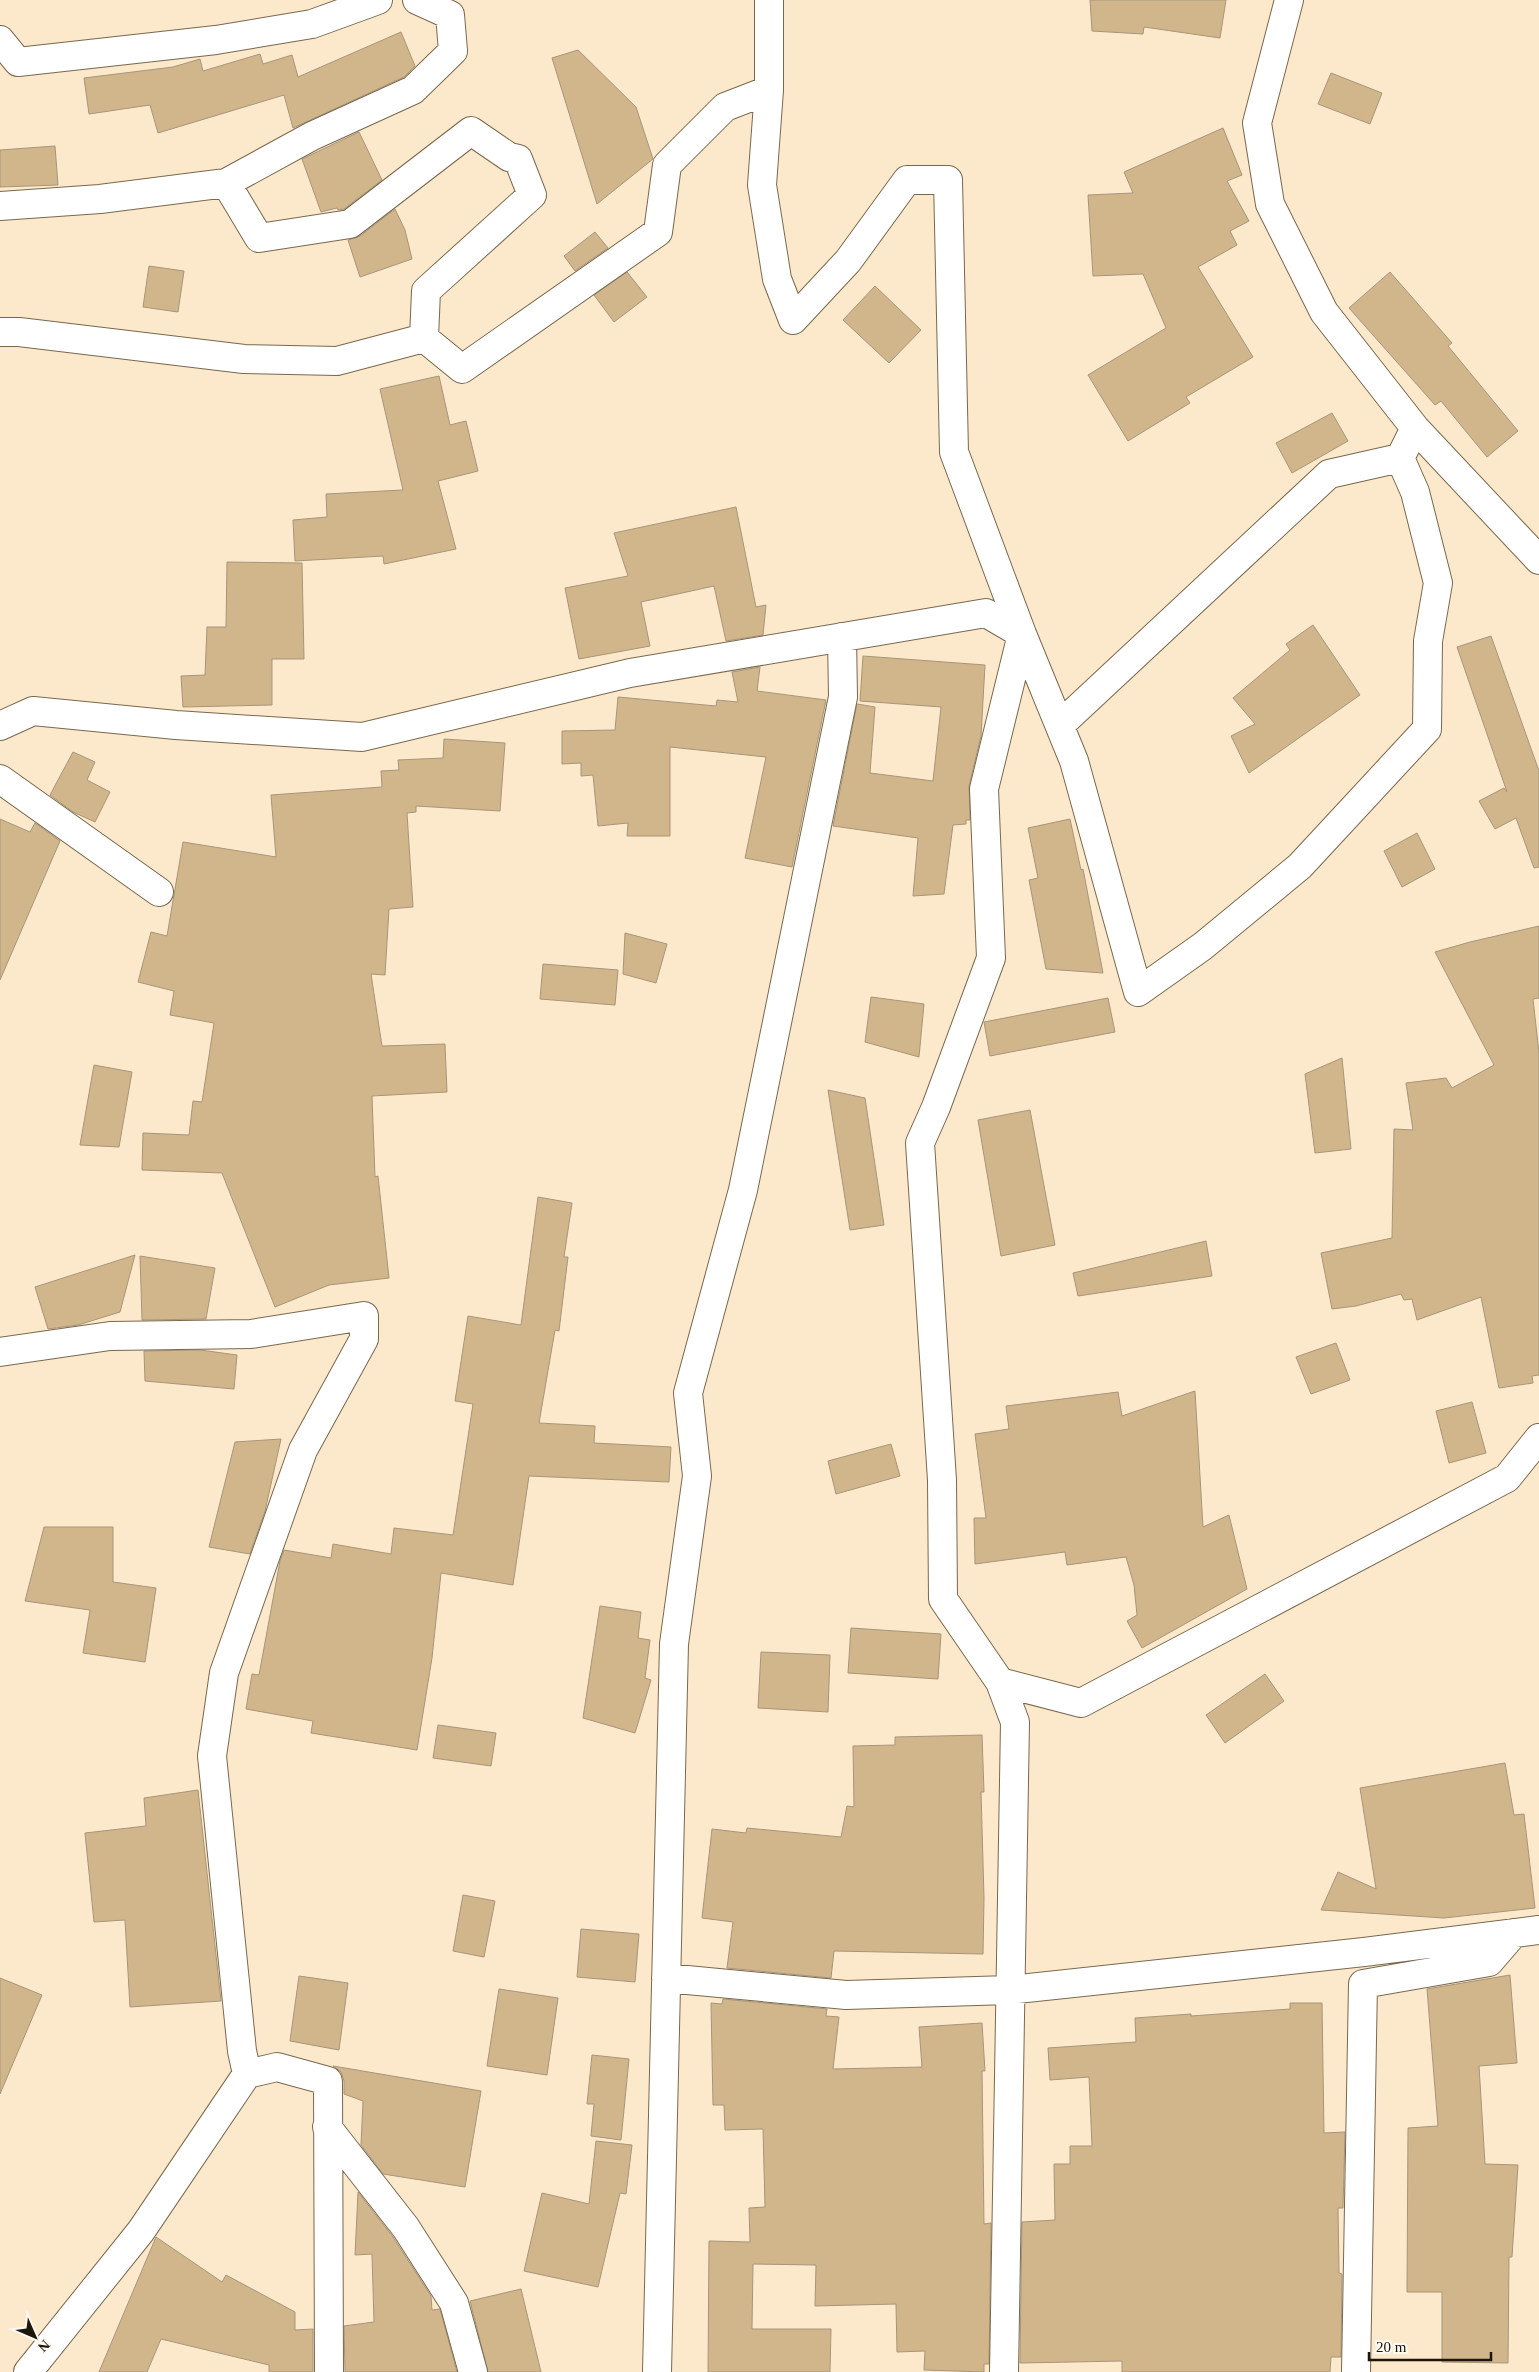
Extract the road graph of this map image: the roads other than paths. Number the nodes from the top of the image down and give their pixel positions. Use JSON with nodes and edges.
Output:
{"nodes":[{"id":1,"x":378,"y":0,"type":"edge"},
{"id":2,"x":417,"y":0,"type":"edge"},
{"id":3,"x":769,"y":0,"type":"edge"},
{"id":4,"x":1289,"y":0,"type":"edge"},
{"id":5,"x":0,"y":40,"type":"edge"},
{"id":6,"x":769,"y":90,"type":"junction"},
{"id":7,"x":226,"y":183,"type":"junction"},
{"id":8,"x":0,"y":206,"type":"edge"},
{"id":9,"x":0,"y":332,"type":"edge"},
{"id":10,"x":424,"y":338,"type":"junction"},
{"id":11,"x":1415,"y":428,"type":"junction"},
{"id":12,"x":1400,"y":458,"type":"junction"},
{"id":13,"x":1539,"y":560,"type":"edge"},
{"id":14,"x":1022,"y":634,"type":"junction"},
{"id":15,"x":842,"y":637,"type":"junction"},
{"id":16,"x":1060,"y":725,"type":"junction"},
{"id":17,"x":0,"y":726,"type":"edge"},
{"id":18,"x":0,"y":779,"type":"edge"},
{"id":19,"x":158,"y":892,"type":"dead end"},
{"id":20,"x":0,"y":1352,"type":"edge"},
{"id":21,"x":1539,"y":1438,"type":"edge"},
{"id":22,"x":1000,"y":1682,"type":"junction"},
{"id":23,"x":1526,"y":1932,"type":"edge"},
{"id":24,"x":666,"y":1978,"type":"junction"},
{"id":25,"x":1009,"y":1990,"type":"junction"},
{"id":26,"x":246,"y":2074,"type":"junction"},
{"id":27,"x":327,"y":2127,"type":"junction"},
{"id":28,"x":28,"y":2372,"type":"edge"},
{"id":29,"x":329,"y":2372,"type":"edge"},
{"id":30,"x":473,"y":2372,"type":"edge"},
{"id":31,"x":657,"y":2372,"type":"edge"},
{"id":32,"x":1004,"y":2372,"type":"edge"},
{"id":33,"x":1356,"y":2372,"type":"edge"}],
"edges":[{"from":1,"to":5,"type":"street"},
{"from":2,"to":7,"type":"street"},
{"from":3,"to":6,"type":"street"},
{"from":4,"to":11,"type":"street"},
{"from":6,"to":10,"type":"street"},
{"from":6,"to":14,"type":"street"},
{"from":7,"to":8,"type":"street"},
{"from":7,"to":10,"type":"street"},
{"from":9,"to":10,"type":"street"},
{"from":11,"to":12,"type":"street"},
{"from":11,"to":13,"type":"street"},
{"from":12,"to":16,"type":"street"},
{"from":12,"to":16,"type":"street"},
{"from":14,"to":15,"type":"street"},
{"from":14,"to":16,"type":"street"},
{"from":14,"to":22,"type":"street"},
{"from":15,"to":17,"type":"street"},
{"from":15,"to":24,"type":"street"},
{"from":18,"to":19,"type":"street"},
{"from":20,"to":26,"type":"street"},
{"from":21,"to":22,"type":"street"},
{"from":22,"to":25,"type":"street"},
{"from":23,"to":25,"type":"street"},
{"from":23,"to":33,"type":"street"},
{"from":24,"to":25,"type":"street"},
{"from":24,"to":31,"type":"street"},
{"from":25,"to":32,"type":"street"},
{"from":26,"to":27,"type":"street"},
{"from":26,"to":28,"type":"street"},
{"from":27,"to":29,"type":"street"},
{"from":27,"to":30,"type":"street"}]}
